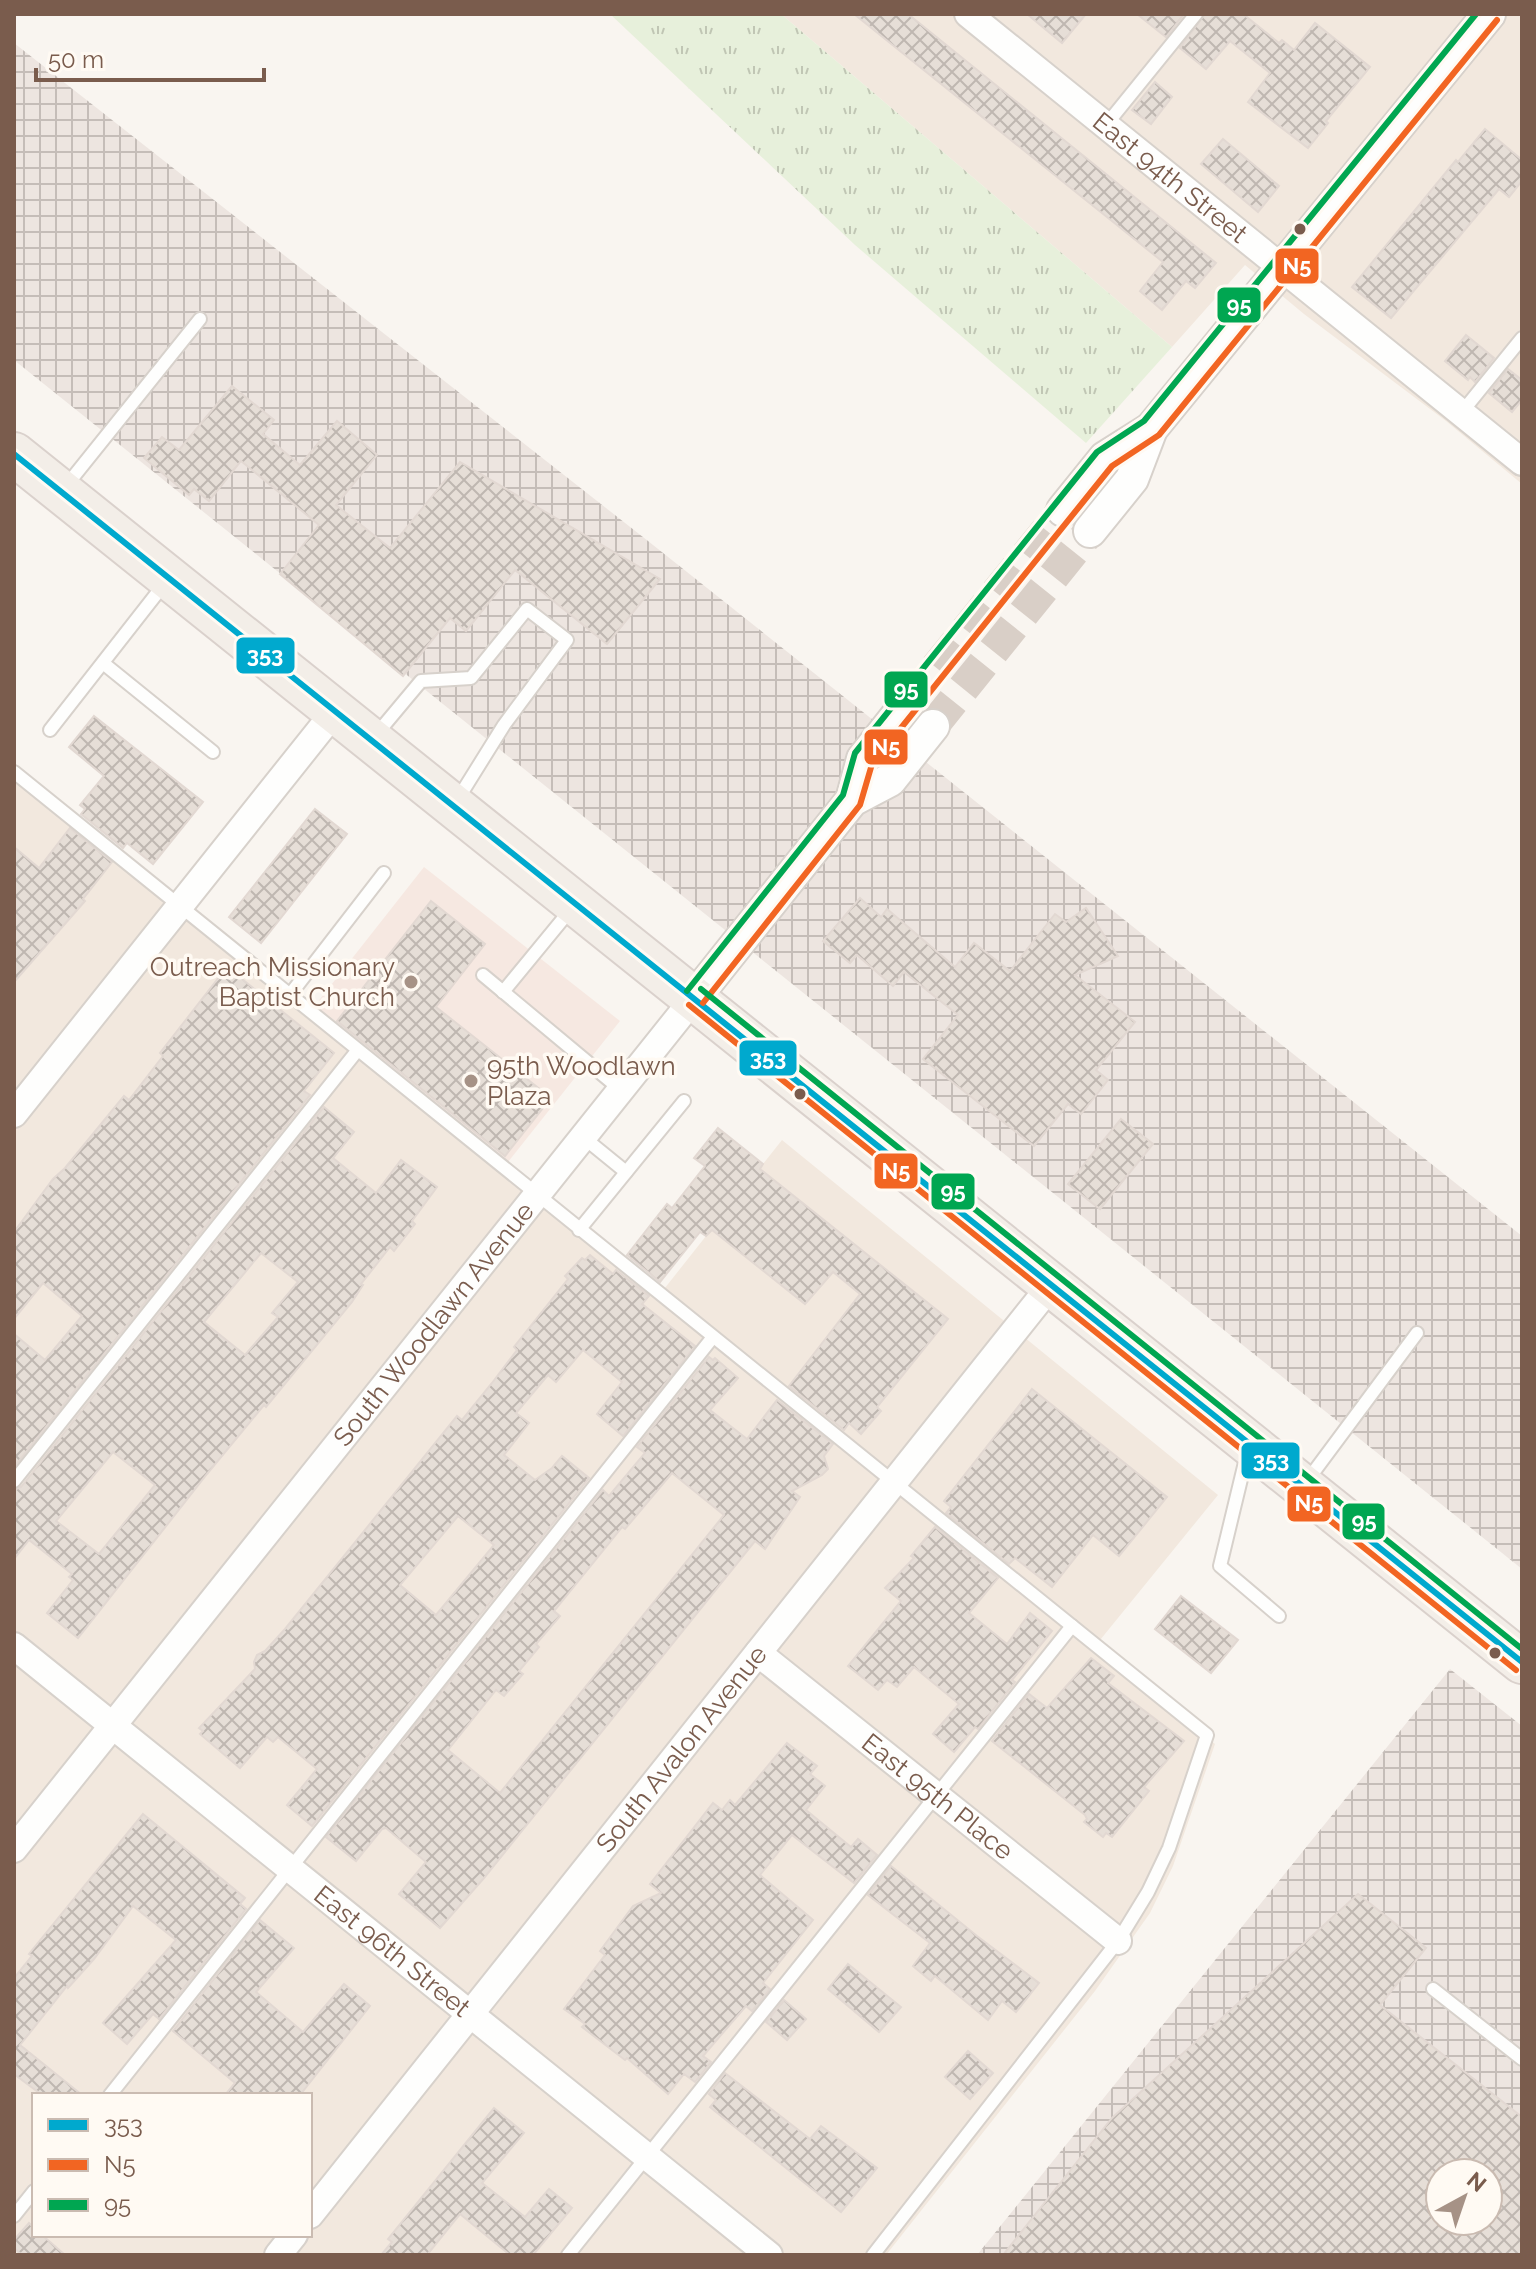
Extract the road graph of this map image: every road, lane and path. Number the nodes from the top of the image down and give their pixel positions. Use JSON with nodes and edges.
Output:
{"nodes":[{"id":1,"x":968,"y":14,"type":"edge"},
{"id":2,"x":1196,"y":14,"type":"edge"},
{"id":3,"x":1489,"y":14,"type":"edge"},
{"id":4,"x":1106,"y":125,"type":"junction"},
{"id":5,"x":1282,"y":266,"type":"junction"},
{"id":6,"x":200,"y":319,"type":"dead end"},
{"id":7,"x":1522,"y":338,"type":"edge"},
{"id":8,"x":1462,"y":412,"type":"junction"},
{"id":9,"x":1151,"y":429,"type":"junction"},
{"id":10,"x":14,"y":454,"type":"edge"},
{"id":11,"x":1522,"y":462,"type":"edge"},
{"id":12,"x":62,"y":492,"type":"junction"},
{"id":13,"x":1063,"y":510,"type":"tunnel mouth"},
{"id":14,"x":1090,"y":531,"type":"tunnel mouth"},
{"id":15,"x":170,"y":578,"type":"junction"},
{"id":16,"x":103,"y":663,"type":"junction"},
{"id":17,"x":906,"y":705,"type":"tunnel mouth"},
{"id":18,"x":336,"y":710,"type":"junction"},
{"id":19,"x":933,"y":726,"type":"tunnel mouth"},
{"id":20,"x":50,"y":730,"type":"dead end"},
{"id":21,"x":372,"y":739,"type":"junction"},
{"id":22,"x":213,"y":752,"type":"dead end"},
{"id":23,"x":14,"y":772,"type":"edge"},
{"id":24,"x":852,"y":800,"type":"junction"},
{"id":25,"x":454,"y":804,"type":"junction"},
{"id":26,"x":384,"y":873,"type":"dead end"},
{"id":27,"x":577,"y":903,"type":"junction"},
{"id":28,"x":179,"y":907,"type":"junction"},
{"id":29,"x":483,"y":975,"type":"dead end"},
{"id":30,"x":503,"y":992,"type":"junction"},
{"id":31,"x":289,"y":996,"type":"junction"},
{"id":32,"x":695,"y":997,"type":"junction"},
{"id":33,"x":357,"y":1051,"type":"junction"},
{"id":34,"x":621,"y":1090,"type":"junction"},
{"id":35,"x":684,"y":1101,"type":"dead end"},
{"id":36,"x":14,"y":1114,"type":"edge"},
{"id":37,"x":583,"y":1137,"type":"junction"},
{"id":38,"x":626,"y":1172,"type":"junction"},
{"id":39,"x":536,"y":1195,"type":"junction"},
{"id":40,"x":579,"y":1230,"type":"junction"},
{"id":41,"x":1052,"y":1284,"type":"junction"},
{"id":42,"x":1417,"y":1333,"type":"dead end"},
{"id":43,"x":713,"y":1337,"type":"junction"},
{"id":44,"x":1250,"y":1443,"type":"junction"},
{"id":45,"x":14,"y":1481,"type":"edge"},
{"id":46,"x":895,"y":1482,"type":"junction"},
{"id":47,"x":1304,"y":1486,"type":"junction"},
{"id":48,"x":1279,"y":1616,"type":"dead end"},
{"id":49,"x":1072,"y":1626,"type":"junction"},
{"id":50,"x":14,"y":1646,"type":"edge"},
{"id":51,"x":758,"y":1653,"type":"junction"},
{"id":52,"x":1522,"y":1662,"type":"edge"},
{"id":53,"x":112,"y":1726,"type":"junction"},
{"id":54,"x":937,"y":1796,"type":"junction"},
{"id":55,"x":14,"y":1849,"type":"edge"},
{"id":56,"x":290,"y":1869,"type":"junction"},
{"id":57,"x":1118,"y":1941,"type":"junction"},
{"id":58,"x":1433,"y":1989,"type":"dead end"},
{"id":59,"x":471,"y":2014,"type":"junction"},
{"id":60,"x":1522,"y":2059,"type":"edge"},
{"id":61,"x":112,"y":2093,"type":"edge"},
{"id":62,"x":647,"y":2156,"type":"junction"},
{"id":63,"x":32,"y":2194,"type":"edge"},
{"id":64,"x":312,"y":2213,"type":"edge"},
{"id":65,"x":14,"y":2216,"type":"edge"},
{"id":66,"x":292,"y":2237,"type":"edge"},
{"id":67,"x":278,"y":2255,"type":"edge"},
{"id":68,"x":568,"y":2255,"type":"edge"},
{"id":69,"x":769,"y":2255,"type":"edge"},
{"id":70,"x":873,"y":2255,"type":"edge"}],
"edges":[{"from":1,"to":4,"type":"street","name":"East 94th Street"},
{"from":2,"to":4,"type":"lane"},
{"from":3,"to":5,"type":"street"},
{"from":4,"to":5,"type":"street","name":"East 94th Street"},
{"from":5,"to":8,"type":"street","name":"East 94th Street"},
{"from":5,"to":9,"type":"street"},
{"from":6,"to":12,"type":"lane"},
{"from":7,"to":8,"type":"lane"},
{"from":8,"to":11,"type":"street","name":"East 94th Street"},
{"from":9,"to":13,"type":"street"},
{"from":9,"to":14,"type":"street"},
{"from":10,"to":12,"type":"main road"},
{"from":12,"to":15,"type":"main road"},
{"from":15,"to":16,"type":"lane"},
{"from":15,"to":18,"type":"main road"},
{"from":16,"to":20,"type":"lane"},
{"from":16,"to":22,"type":"lane"},
{"from":17,"to":24,"type":"street","name":"South Woodlawn Avenue"},
{"from":18,"to":21,"type":"main road"},
{"from":18,"to":28,"type":"street"},
{"from":19,"to":24,"type":"street","name":"South Woodlawn Avenue"},
{"from":21,"to":25,"type":"main road"},
{"from":21,"to":25,"type":"lane"},
{"from":23,"to":28,"type":"lane"},
{"from":24,"to":32,"type":"street","name":"South Woodlawn Avenue"},
{"from":25,"to":27,"type":"main road"},
{"from":26,"to":31,"type":"lane"},
{"from":27,"to":30,"type":"lane"},
{"from":27,"to":32,"type":"main road"},
{"from":28,"to":31,"type":"lane"},
{"from":28,"to":36,"type":"street"},
{"from":29,"to":30,"type":"lane"},
{"from":30,"to":34,"type":"lane"},
{"from":31,"to":33,"type":"lane"},
{"from":32,"to":34,"type":"street","name":"South Woodlawn Avenue"},
{"from":32,"to":41,"type":"main road"},
{"from":33,"to":39,"type":"lane"},
{"from":33,"to":45,"type":"lane"},
{"from":34,"to":37,"type":"street","name":"South Woodlawn Avenue"},
{"from":35,"to":38,"type":"lane"},
{"from":37,"to":38,"type":"lane"},
{"from":37,"to":39,"type":"street","name":"South Woodlawn Avenue"},
{"from":38,"to":40,"type":"lane"},
{"from":39,"to":40,"type":"lane"},
{"from":39,"to":53,"type":"street","name":"South Woodlawn Avenue"},
{"from":40,"to":43,"type":"lane"},
{"from":41,"to":44,"type":"main road"},
{"from":41,"to":46,"type":"street","name":"South Avalon Avenue"},
{"from":42,"to":47,"type":"lane"},
{"from":43,"to":46,"type":"lane"},
{"from":43,"to":56,"type":"lane"},
{"from":44,"to":47,"type":"main road"},
{"from":44,"to":48,"type":"lane"},
{"from":46,"to":49,"type":"lane"},
{"from":46,"to":51,"type":"street","name":"South Avalon Avenue"},
{"from":47,"to":52,"type":"main road"},
{"from":49,"to":54,"type":"lane"},
{"from":49,"to":57,"type":"lane"},
{"from":50,"to":53,"type":"street","name":"East 96th Street"},
{"from":51,"to":54,"type":"street","name":"East 95th Place"},
{"from":51,"to":59,"type":"street","name":"South Avalon Avenue"},
{"from":53,"to":55,"type":"street","name":"South Woodlawn Avenue"},
{"from":53,"to":56,"type":"street","name":"East 96th Street"},
{"from":54,"to":57,"type":"street","name":"East 95th Place"},
{"from":54,"to":62,"type":"lane"},
{"from":56,"to":59,"type":"street","name":"East 96th Street"},
{"from":56,"to":61,"type":"lane"},
{"from":57,"to":70,"type":"lane"},
{"from":58,"to":60,"type":"lane"},
{"from":59,"to":62,"type":"street","name":"East 96th Street"},
{"from":59,"to":64,"type":"street","name":"South Avalon Avenue"},
{"from":62,"to":68,"type":"lane"},
{"from":62,"to":69,"type":"street","name":"East 96th Street"},
{"from":63,"to":65,"type":"lane"},
{"from":66,"to":67,"type":"street"}]}
